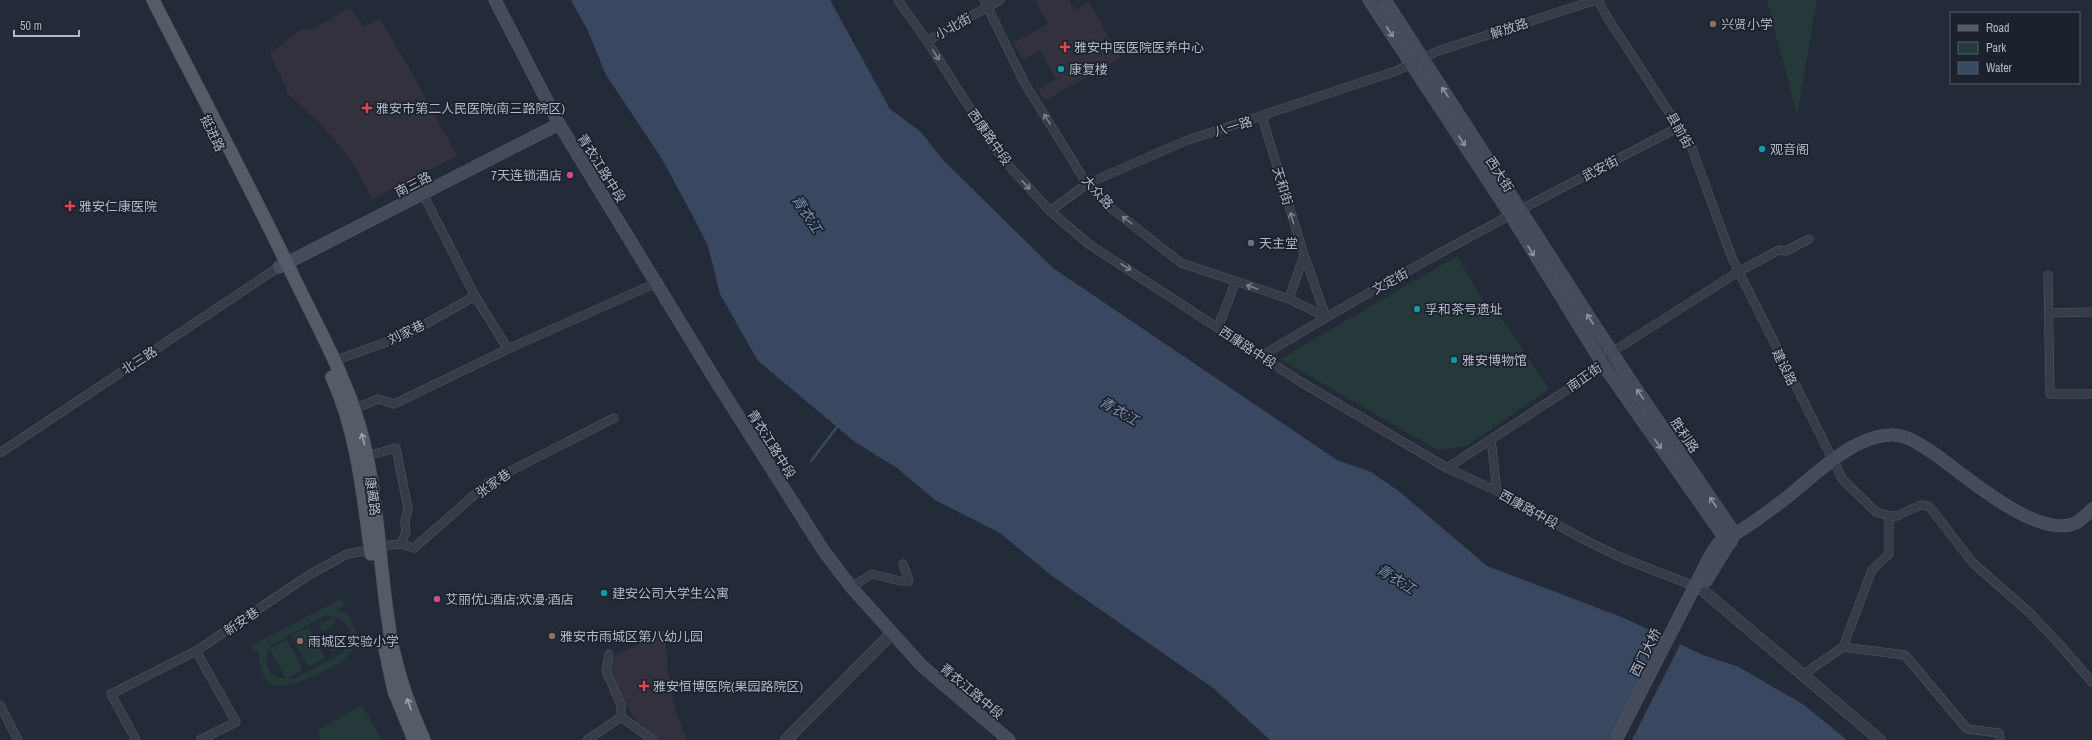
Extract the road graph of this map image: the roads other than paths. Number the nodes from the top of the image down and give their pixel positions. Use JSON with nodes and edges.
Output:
{"nodes":[{"id":1,"x":144,"y":0,"type":"edge"},
{"id":2,"x":153,"y":0,"type":"edge"},
{"id":3,"x":495,"y":0,"type":"edge"},
{"id":4,"x":898,"y":0,"type":"edge"},
{"id":5,"x":1000,"y":0,"type":"edge"},
{"id":6,"x":1369,"y":0,"type":"edge"},
{"id":7,"x":1385,"y":0,"type":"edge"},
{"id":8,"x":1597,"y":0,"type":"edge"},
{"id":9,"x":986,"y":4,"type":"edge"},
{"id":10,"x":927,"y":41,"type":"junction"},
{"id":11,"x":1423,"y":58,"type":"junction"},
{"id":12,"x":1411,"y":63,"type":"junction"},
{"id":13,"x":1262,"y":117,"type":"junction"},
{"id":14,"x":559,"y":124,"type":"junction"},
{"id":15,"x":1679,"y":127,"type":"junction"},
{"id":16,"x":1087,"y":184,"type":"junction"},
{"id":17,"x":423,"y":194,"type":"junction"},
{"id":18,"x":1050,"y":210,"type":"junction"},
{"id":19,"x":1515,"y":212,"type":"junction"},
{"id":20,"x":1809,"y":239,"type":"dead end"},
{"id":21,"x":1304,"y":255,"type":"junction"},
{"id":22,"x":283,"y":265,"type":"junction"},
{"id":23,"x":1738,"y":272,"type":"junction"},
{"id":24,"x":2048,"y":275,"type":"dead end"},
{"id":25,"x":1236,"y":281,"type":"junction"},
{"id":26,"x":656,"y":283,"type":"junction"},
{"id":27,"x":475,"y":296,"type":"junction"},
{"id":28,"x":1289,"y":299,"type":"junction"},
{"id":29,"x":2092,"y":312,"type":"edge"},
{"id":30,"x":2048,"y":313,"type":"junction"},
{"id":31,"x":1326,"y":317,"type":"junction"},
{"id":32,"x":1218,"y":328,"type":"junction"},
{"id":33,"x":508,"y":349,"type":"junction"},
{"id":34,"x":1612,"y":352,"type":"junction"},
{"id":35,"x":1262,"y":356,"type":"junction"},
{"id":36,"x":334,"y":361,"type":"junction"},
{"id":37,"x":1604,"y":366,"type":"junction"},
{"id":38,"x":2092,"y":394,"type":"edge"},
{"id":39,"x":354,"y":409,"type":"junction"},
{"id":40,"x":614,"y":418,"type":"dead end"},
{"id":41,"x":1491,"y":439,"type":"junction"},
{"id":42,"x":0,"y":453,"type":"edge"},
{"id":43,"x":367,"y":456,"type":"junction"},
{"id":44,"x":1832,"y":462,"type":"junction"},
{"id":45,"x":1447,"y":468,"type":"junction"},
{"id":46,"x":1497,"y":491,"type":"junction"},
{"id":47,"x":2092,"y":509,"type":"edge"},
{"id":48,"x":1889,"y":516,"type":"junction"},
{"id":49,"x":1730,"y":538,"type":"junction"},
{"id":50,"x":401,"y":544,"type":"junction"},
{"id":51,"x":375,"y":548,"type":"junction"},
{"id":52,"x":902,"y":564,"type":"dead end"},
{"id":53,"x":1698,"y":581,"type":"junction"},
{"id":54,"x":851,"y":587,"type":"junction"},
{"id":55,"x":1706,"y":594,"type":"joint"},
{"id":56,"x":892,"y":633,"type":"junction"},
{"id":57,"x":1843,"y":647,"type":"junction"},
{"id":58,"x":196,"y":651,"type":"junction"},
{"id":59,"x":609,"y":654,"type":"dead end"},
{"id":60,"x":1804,"y":677,"type":"junction"},
{"id":61,"x":2092,"y":682,"type":"edge"},
{"id":62,"x":0,"y":705,"type":"edge"},
{"id":63,"x":621,"y":717,"type":"junction"},
{"id":64,"x":18,"y":740,"type":"edge"},
{"id":65,"x":136,"y":740,"type":"edge"},
{"id":66,"x":200,"y":740,"type":"edge"},
{"id":67,"x":414,"y":740,"type":"edge"},
{"id":68,"x":424,"y":740,"type":"edge"},
{"id":69,"x":587,"y":740,"type":"edge"},
{"id":70,"x":653,"y":740,"type":"edge"},
{"id":71,"x":786,"y":740,"type":"edge"},
{"id":72,"x":1009,"y":740,"type":"edge"},
{"id":73,"x":1616,"y":740,"type":"edge"},
{"id":74,"x":1625,"y":740,"type":"edge"},
{"id":75,"x":1880,"y":740,"type":"edge"},
{"id":76,"x":2000,"y":740,"type":"edge"}],
"edges":[{"from":1,"to":22,"type":"main road","name":"挺进路"},
{"from":2,"to":22,"type":"main road","name":"挺进路"},
{"from":3,"to":14,"type":"main road","name":"青衣江路中段"},
{"from":4,"to":10,"type":"street","name":"西康路中段"},
{"from":5,"to":9,"type":"street","name":"小北街"},
{"from":6,"to":12,"type":"main road","name":"西大街","one_way":true},
{"from":7,"to":11,"type":"main road","name":"西大街"},
{"from":8,"to":11,"type":"street","name":"解放路"},
{"from":8,"to":15,"type":"street","name":"县前街"},
{"from":9,"to":10,"type":"street","name":"小北街"},
{"from":16,"to":9,"type":"street","name":"大众路","one_way":true},
{"from":10,"to":18,"type":"street","name":"西康路中段","one_way":true},
{"from":11,"to":12,"type":"street","name":"八一路"},
{"from":19,"to":11,"type":"main road","name":"西大街","one_way":true},
{"from":12,"to":13,"type":"street","name":"八一路"},
{"from":12,"to":19,"type":"main road","name":"西大街","one_way":true},
{"from":13,"to":16,"type":"street","name":"八一路"},
{"from":21,"to":13,"type":"street","name":"天和街","one_way":true},
{"from":14,"to":17,"type":"main road","name":"南三路"},
{"from":14,"to":26,"type":"main road","name":"青衣江路中段"},
{"from":15,"to":19,"type":"street","name":"武安街"},
{"from":15,"to":23,"type":"street","name":"县前街"},
{"from":16,"to":18,"type":"street","name":"八一路"},
{"from":25,"to":16,"type":"street","name":"大众路","one_way":true},
{"from":17,"to":22,"type":"main road","name":"南三路"},
{"from":17,"to":27,"type":"street"},
{"from":18,"to":32,"type":"street","name":"西康路中段","one_way":true},
{"from":19,"to":31,"type":"street","name":"文定街"},
{"from":34,"to":19,"type":"main road","name":"西大街","one_way":true},
{"from":19,"to":37,"type":"main road","name":"西大街","one_way":true},
{"from":20,"to":23,"type":"street","name":"南正街"},
{"from":21,"to":28,"type":"street"},
{"from":21,"to":31,"type":"street","name":"天和街"},
{"from":22,"to":36,"type":"main road","name":"康藏路"},
{"from":22,"to":42,"type":"street","name":"北三路"},
{"from":22,"to":51,"type":"main road","name":"康藏路"},
{"from":23,"to":34,"type":"street","name":"南正街"},
{"from":23,"to":44,"type":"street","name":"建设路"},
{"from":24,"to":30,"type":"street"},
{"from":28,"to":25,"type":"street","name":"大众路","one_way":true},
{"from":25,"to":32,"type":"street"},
{"from":26,"to":33,"type":"street"},
{"from":26,"to":54,"type":"main road","name":"青衣江路中段"},
{"from":27,"to":33,"type":"street"},
{"from":27,"to":36,"type":"street","name":"刘家巷"},
{"from":28,"to":31,"type":"street","name":"大众路"},
{"from":29,"to":30,"type":"street"},
{"from":30,"to":38,"type":"street"},
{"from":31,"to":35,"type":"street","name":"文定街"},
{"from":32,"to":35,"type":"street","name":"西康路中段"},
{"from":33,"to":39,"type":"street"},
{"from":34,"to":37,"type":"street","name":"南正街"},
{"from":49,"to":34,"type":"main road","name":"胜利路","one_way":true},
{"from":35,"to":45,"type":"street","name":"西康路中段"},
{"from":36,"to":39,"type":"main road","name":"康藏路"},
{"from":37,"to":41,"type":"street","name":"南正街"},
{"from":37,"to":49,"type":"main road","name":"胜利路","one_way":true},
{"from":43,"to":39,"type":"main road","name":"康藏路","one_way":true},
{"from":40,"to":50,"type":"street","name":"张家巷"},
{"from":41,"to":45,"type":"street","name":"南正街"},
{"from":41,"to":46,"type":"street"},
{"from":43,"to":50,"type":"street"},
{"from":43,"to":51,"type":"main road","name":"康藏路"},
{"from":44,"to":47,"type":"main road"},
{"from":44,"to":48,"type":"street","name":"建设路"},
{"from":44,"to":49,"type":"main road"},
{"from":45,"to":46,"type":"street","name":"西康路中段"},
{"from":46,"to":53,"type":"street","name":"西康路中段"},
{"from":48,"to":57,"type":"street"},
{"from":48,"to":61,"type":"street"},
{"from":49,"to":53,"type":"main road"},
{"from":50,"to":51,"type":"street","name":"张家巷"},
{"from":51,"to":58,"type":"street","name":"新安巷"},
{"from":51,"to":67,"type":"main road","name":"康藏路"},
{"from":68,"to":51,"type":"main road","name":"康藏路","one_way":true},
{"from":52,"to":54,"type":"street"},
{"from":53,"to":55,"type":"street","name":"西康路中段"},
{"from":53,"to":73,"type":"main road","name":"西门大桥","bridge":true},
{"from":53,"to":74,"type":"main road","name":"西门大桥"},
{"from":54,"to":56,"type":"main road","name":"青衣江路中段"},
{"from":55,"to":60,"type":"street"},
{"from":56,"to":71,"type":"street"},
{"from":56,"to":72,"type":"main road","name":"青衣江路中段"},
{"from":57,"to":60,"type":"street"},
{"from":57,"to":76,"type":"street"},
{"from":58,"to":65,"type":"street","name":"新安巷"},
{"from":58,"to":66,"type":"street"},
{"from":59,"to":63,"type":"street"},
{"from":60,"to":75,"type":"street"},
{"from":62,"to":64,"type":"street"},
{"from":63,"to":69,"type":"street"},
{"from":63,"to":70,"type":"street"}]}
